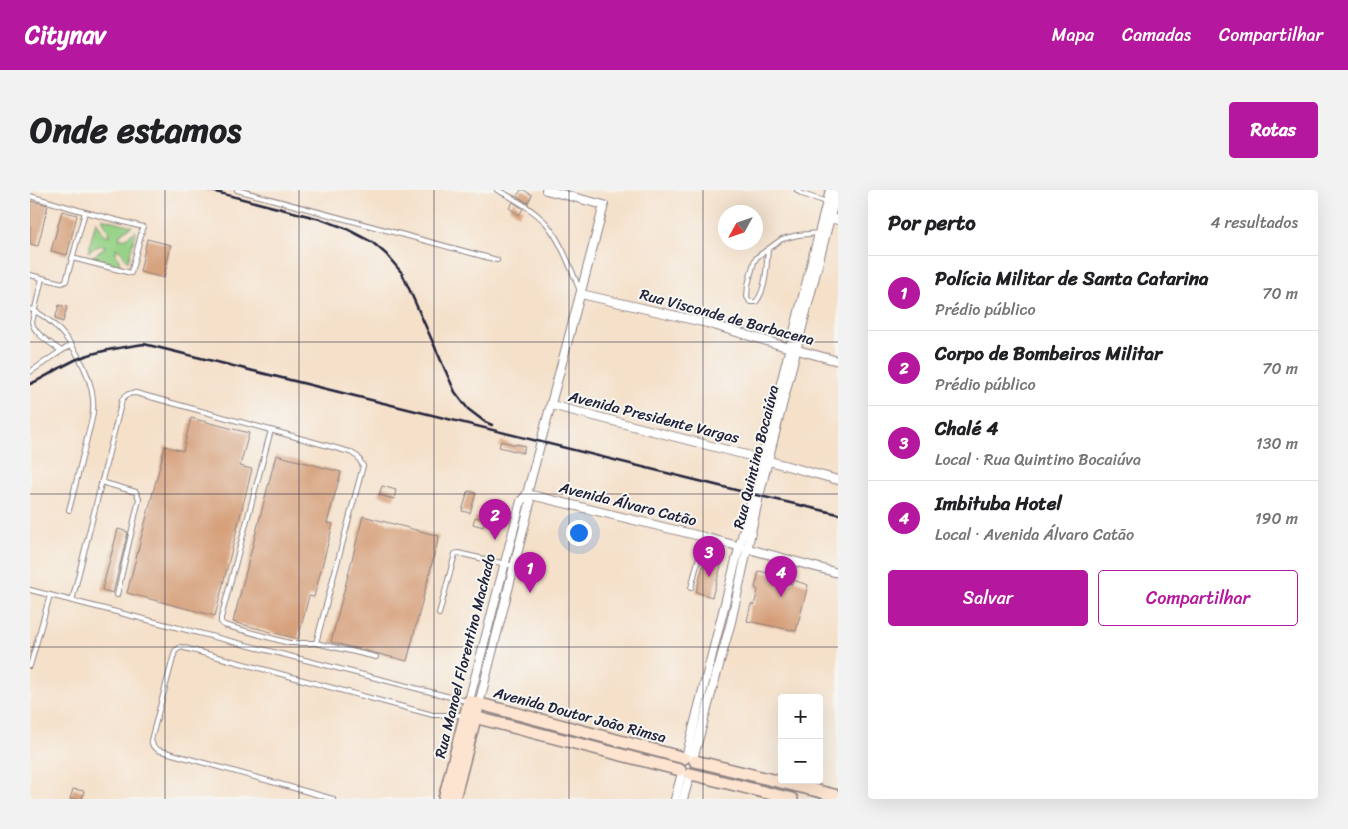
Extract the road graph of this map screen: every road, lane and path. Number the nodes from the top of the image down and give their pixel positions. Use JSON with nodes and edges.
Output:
{"nodes":[{"id":1,"x":238,"y":190,"type":"edge"},
{"id":2,"x":497,"y":190,"type":"edge"},
{"id":3,"x":546,"y":190,"type":"edge"},
{"id":4,"x":798,"y":190,"type":"edge"},
{"id":5,"x":830,"y":190,"type":"edge"},
{"id":6,"x":837,"y":190,"type":"edge"},
{"id":7,"x":30,"y":196,"type":"edge"},
{"id":8,"x":827,"y":202,"type":"junction"},
{"id":9,"x":85,"y":212,"type":"junction"},
{"id":10,"x":830,"y":219,"type":"edge"},
{"id":11,"x":823,"y":233,"type":"junction"},
{"id":12,"x":768,"y":250,"type":"junction"},
{"id":13,"x":72,"y":258,"type":"junction"},
{"id":14,"x":497,"y":260,"type":"dead end"},
{"id":15,"x":30,"y":275,"type":"edge"},
{"id":16,"x":42,"y":278,"type":"junction"},
{"id":17,"x":580,"y":294,"type":"junction"},
{"id":18,"x":32,"y":310,"type":"edge"},
{"id":19,"x":72,"y":345,"type":"junction"},
{"id":20,"x":793,"y":349,"type":"junction"},
{"id":21,"x":61,"y":351,"type":"junction"},
{"id":22,"x":838,"y":361,"type":"edge"},
{"id":23,"x":30,"y":372,"type":"edge"},
{"id":24,"x":550,"y":405,"type":"junction"},
{"id":25,"x":271,"y":430,"type":"junction"},
{"id":26,"x":765,"y":460,"type":"junction"},
{"id":27,"x":838,"y":480,"type":"edge"},
{"id":28,"x":101,"y":482,"type":"junction"},
{"id":29,"x":527,"y":494,"type":"junction"},
{"id":30,"x":69,"y":510,"type":"dead end"},
{"id":31,"x":704,"y":537,"type":"junction"},
{"id":32,"x":739,"y":546,"type":"junction"},
{"id":33,"x":748,"y":549,"type":"junction"},
{"id":34,"x":504,"y":564,"type":"junction"},
{"id":35,"x":514,"y":566,"type":"junction"},
{"id":36,"x":838,"y":573,"type":"edge"},
{"id":37,"x":691,"y":588,"type":"dead end"},
{"id":38,"x":30,"y":590,"type":"edge"},
{"id":39,"x":50,"y":595,"type":"junction"},
{"id":40,"x":117,"y":595,"type":"dead end"},
{"id":41,"x":497,"y":595,"type":"junction"},
{"id":42,"x":506,"y":597,"type":"junction"},
{"id":43,"x":72,"y":601,"type":"junction"},
{"id":44,"x":438,"y":614,"type":"dead end"},
{"id":45,"x":721,"y":620,"type":"junction"},
{"id":46,"x":731,"y":622,"type":"junction"},
{"id":47,"x":316,"y":643,"type":"junction"},
{"id":48,"x":376,"y":657,"type":"dead end"},
{"id":49,"x":30,"y":666,"type":"edge"},
{"id":50,"x":704,"y":685,"type":"junction"},
{"id":51,"x":713,"y":687,"type":"junction"},
{"id":52,"x":699,"y":701,"type":"junction"},
{"id":53,"x":474,"y":703,"type":"junction"},
{"id":54,"x":708,"y":704,"type":"junction"},
{"id":55,"x":470,"y":716,"type":"junction"},
{"id":56,"x":580,"y":730,"type":"junction"},
{"id":57,"x":577,"y":744,"type":"junction"},
{"id":58,"x":689,"y":759,"type":"junction"},
{"id":59,"x":686,"y":773,"type":"junction"},
{"id":60,"x":800,"y":786,"type":"junction"},
{"id":61,"x":838,"y":796,"type":"edge"},
{"id":62,"x":333,"y":799,"type":"edge"},
{"id":63,"x":444,"y":799,"type":"edge"},
{"id":64,"x":454,"y":799,"type":"edge"},
{"id":65,"x":675,"y":799,"type":"edge"},
{"id":66,"x":683,"y":799,"type":"edge"},
{"id":67,"x":792,"y":799,"type":"edge"},
{"id":68,"x":797,"y":799,"type":"edge"}],
"edges":[{"from":1,"to":14,"type":"lane"},
{"from":2,"to":17,"type":"lane"},
{"from":3,"to":17,"type":"street","name":"Rua Manoel Florentino Machado"},
{"from":4,"to":8,"type":"lane"},
{"from":5,"to":8,"type":"street","name":"Rua Quintino Bocaiúva"},
{"from":6,"to":10,"type":"street","name":"Rua Quintino Bocaiúva"},
{"from":7,"to":9,"type":"lane"},
{"from":8,"to":10,"type":"street","name":"Rua Quintino Bocaiúva"},
{"from":9,"to":13,"type":"lane"},
{"from":9,"to":13,"type":"lane"},
{"from":10,"to":11,"type":"street","name":"Rua Quintino Bocaiúva"},
{"from":11,"to":12,"type":"lane"},
{"from":11,"to":20,"type":"street","name":"Rua Quintino Bocaiúva"},
{"from":12,"to":12,"type":"lane"},
{"from":13,"to":16,"type":"lane"},
{"from":15,"to":16,"type":"lane"},
{"from":16,"to":18,"type":"lane"},
{"from":17,"to":20,"type":"street","name":"Rua Visconde de Barbacena"},
{"from":17,"to":24,"type":"street","name":"Rua Manoel Florentino Machado"},
{"from":18,"to":19,"type":"lane"},
{"from":18,"to":21,"type":"lane"},
{"from":19,"to":21,"type":"lane"},
{"from":19,"to":30,"type":"lane"},
{"from":20,"to":22,"type":"street","name":"Rua Visconde de Barbacena"},
{"from":20,"to":26,"type":"street","name":"Rua Quintino Bocaiúva"},
{"from":21,"to":23,"type":"lane"},
{"from":24,"to":26,"type":"street","name":"Avenida Presidente Vargas"},
{"from":24,"to":29,"type":"street","name":"Rua Manoel Florentino Machado"},
{"from":25,"to":28,"type":"lane"},
{"from":25,"to":47,"type":"lane"},
{"from":25,"to":47,"type":"lane"},
{"from":26,"to":27,"type":"street","name":"Avenida Presidente Vargas"},
{"from":26,"to":32,"type":"street","name":"Rua Quintino Bocaiúva"},
{"from":26,"to":33,"type":"street","name":"Rua Quintino Bocaiúva"},
{"from":28,"to":40,"type":"lane"},
{"from":28,"to":43,"type":"lane"},
{"from":29,"to":31,"type":"street","name":"Avenida Álvaro Catão"},
{"from":29,"to":34,"type":"street","name":"Rua Manoel Florentino Machado"},
{"from":29,"to":35,"type":"street","name":"Rua Manoel Florentino Machado"},
{"from":31,"to":32,"type":"street","name":"Avenida Álvaro Catão"},
{"from":31,"to":37,"type":"lane"},
{"from":32,"to":33,"type":"street","name":"Avenida Álvaro Catão"},
{"from":32,"to":45,"type":"street","name":"Rua Quintino Bocaiúva"},
{"from":33,"to":36,"type":"street","name":"Avenida Álvaro Catão"},
{"from":33,"to":46,"type":"street","name":"Rua Quintino Bocaiúva"},
{"from":34,"to":35,"type":"lane"},
{"from":34,"to":41,"type":"street","name":"Rua Manoel Florentino Machado"},
{"from":34,"to":44,"type":"lane"},
{"from":35,"to":42,"type":"street","name":"Rua Manoel Florentino Machado"},
{"from":38,"to":39,"type":"lane"},
{"from":39,"to":43,"type":"lane"},
{"from":39,"to":49,"type":"lane"},
{"from":41,"to":42,"type":"lane"},
{"from":41,"to":53,"type":"street","name":"Rua Manoel Florentino Machado"},
{"from":42,"to":53,"type":"street","name":"Rua Manoel Florentino Machado"},
{"from":43,"to":53,"type":"lane"},
{"from":45,"to":46,"type":"street"},
{"from":45,"to":50,"type":"street","name":"Rua Quintino Bocaiúva"},
{"from":46,"to":51,"type":"street","name":"Rua Quintino Bocaiúva"},
{"from":47,"to":48,"type":"lane"},
{"from":50,"to":51,"type":"street"},
{"from":50,"to":52,"type":"street","name":"Rua Quintino Bocaiúva"},
{"from":51,"to":54,"type":"street","name":"Rua Quintino Bocaiúva"},
{"from":52,"to":54,"type":"street"},
{"from":52,"to":58,"type":"street","name":"Rua Quintino Bocaiúva"},
{"from":53,"to":55,"type":"street","name":"Rua Manoel Florentino Machado"},
{"from":53,"to":56,"type":"street","name":"Avenida Doutor João Rimsa"},
{"from":54,"to":58,"type":"street","name":"Rua Quintino Bocaiúva"},
{"from":55,"to":57,"type":"street","name":"Avenida Doutor João Rimsa"},
{"from":55,"to":62,"type":"lane"},
{"from":55,"to":63,"type":"street","name":"Rua Manoel Florentino Machado"},
{"from":55,"to":64,"type":"street","name":"Rua Manoel Florentino Machado"},
{"from":56,"to":57,"type":"street"},
{"from":56,"to":58,"type":"street","name":"Avenida Doutor João Rimsa"},
{"from":57,"to":59,"type":"street","name":"Avenida Doutor João Rimsa"},
{"from":58,"to":59,"type":"street"},
{"from":58,"to":59,"type":"street"},
{"from":58,"to":60,"type":"street","name":"Avenida Doutor João Rimsa"},
{"from":59,"to":65,"type":"street"},
{"from":59,"to":66,"type":"street"},
{"from":59,"to":67,"type":"street","name":"Avenida Doutor João Rimsa"},
{"from":60,"to":61,"type":"street","name":"Avenida Doutor João Rimsa"},
{"from":60,"to":68,"type":"street"}]}
